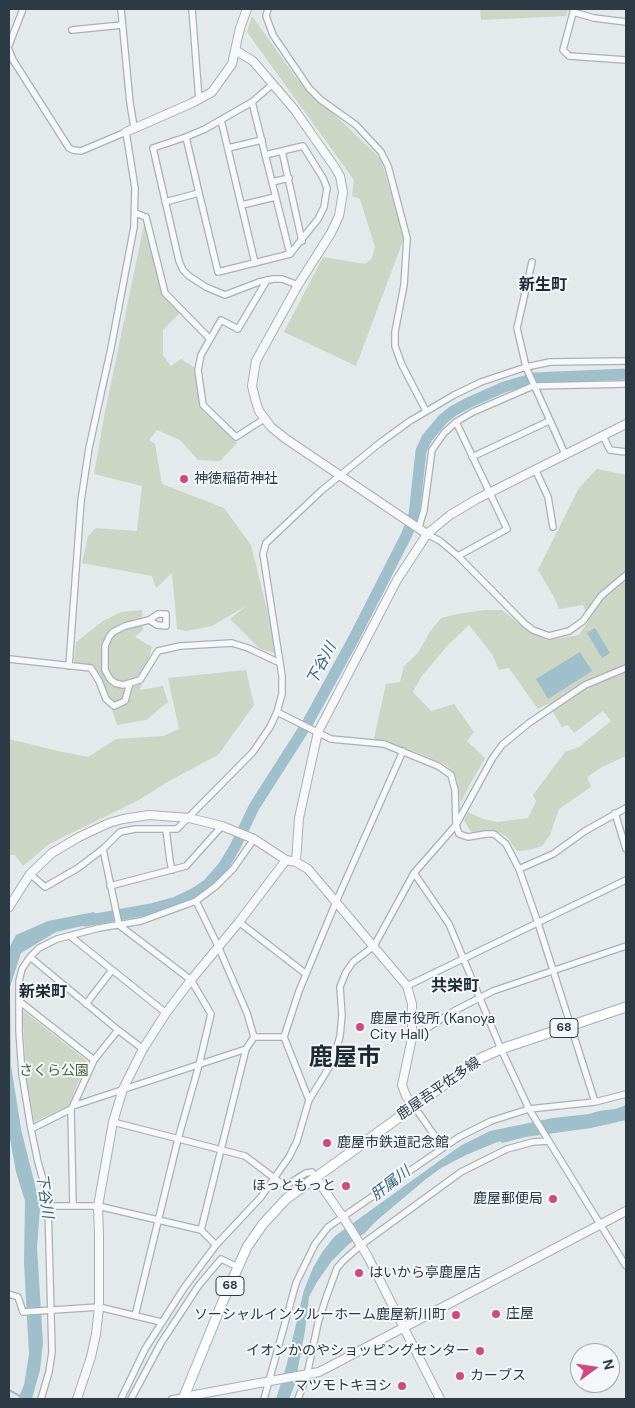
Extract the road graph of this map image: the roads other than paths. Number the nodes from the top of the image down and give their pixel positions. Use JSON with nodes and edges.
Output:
{"nodes":[{"id":1,"x":23,"y":9,"type":"edge"},
{"id":2,"x":121,"y":9,"type":"edge"},
{"id":3,"x":192,"y":9,"type":"edge"},
{"id":4,"x":247,"y":9,"type":"edge"},
{"id":5,"x":268,"y":9,"type":"edge"},
{"id":6,"x":573,"y":10,"type":"edge"},
{"id":7,"x":626,"y":23,"type":"edge"},
{"id":8,"x":122,"y":25,"type":"junction"},
{"id":9,"x":72,"y":30,"type":"dead end"},
{"id":10,"x":9,"y":45,"type":"edge"},
{"id":11,"x":9,"y":50,"type":"edge"},
{"id":12,"x":235,"y":50,"type":"junction"},
{"id":13,"x":626,"y":60,"type":"edge"},
{"id":14,"x":273,"y":84,"type":"junction"},
{"id":15,"x":199,"y":100,"type":"junction"},
{"id":16,"x":252,"y":102,"type":"junction"},
{"id":17,"x":221,"y":120,"type":"junction"},
{"id":18,"x":134,"y":127,"type":"junction"},
{"id":19,"x":126,"y":132,"type":"junction"},
{"id":20,"x":186,"y":137,"type":"junction"},
{"id":21,"x":262,"y":140,"type":"junction"},
{"id":22,"x":228,"y":148,"type":"junction"},
{"id":23,"x":282,"y":151,"type":"junction"},
{"id":24,"x":265,"y":156,"type":"junction"},
{"id":25,"x":289,"y":178,"type":"junction"},
{"id":26,"x":272,"y":182,"type":"junction"},
{"id":27,"x":199,"y":193,"type":"junction"},
{"id":28,"x":275,"y":197,"type":"junction"},
{"id":29,"x":165,"y":202,"type":"junction"},
{"id":30,"x":242,"y":206,"type":"junction"},
{"id":31,"x":135,"y":213,"type":"junction"},
{"id":32,"x":302,"y":241,"type":"junction"},
{"id":33,"x":290,"y":254,"type":"junction"},
{"id":34,"x":532,"y":262,"type":"dead end"},
{"id":35,"x":255,"y":263,"type":"junction"},
{"id":36,"x":267,"y":280,"type":"junction"},
{"id":37,"x":298,"y":285,"type":"junction"},
{"id":38,"x":210,"y":338,"type":"junction"},
{"id":39,"x":626,"y":361,"type":"edge"},
{"id":40,"x":526,"y":367,"type":"junction"},
{"id":41,"x":626,"y":384,"type":"edge"},
{"id":42,"x":533,"y":386,"type":"junction"},
{"id":43,"x":426,"y":410,"type":"junction"},
{"id":44,"x":264,"y":419,"type":"junction"},
{"id":45,"x":549,"y":421,"type":"junction"},
{"id":46,"x":456,"y":422,"type":"junction"},
{"id":47,"x":626,"y":424,"type":"edge"},
{"id":48,"x":603,"y":436,"type":"junction"},
{"id":49,"x":626,"y":452,"type":"edge"},
{"id":50,"x":565,"y":454,"type":"junction"},
{"id":51,"x":472,"y":457,"type":"junction"},
{"id":52,"x":534,"y":469,"type":"junction"},
{"id":53,"x":340,"y":475,"type":"junction"},
{"id":54,"x":489,"y":492,"type":"junction"},
{"id":55,"x":418,"y":526,"type":"junction"},
{"id":56,"x":553,"y":527,"type":"dead end"},
{"id":57,"x":427,"y":534,"type":"junction"},
{"id":58,"x":458,"y":556,"type":"junction"},
{"id":59,"x":626,"y":575,"type":"edge"},
{"id":60,"x":149,"y":620,"type":"dead end"},
{"id":61,"x":9,"y":659,"type":"edge"},
{"id":62,"x":280,"y":663,"type":"junction"},
{"id":63,"x":68,"y":666,"type":"junction"},
{"id":64,"x":626,"y":668,"type":"edge"},
{"id":65,"x":130,"y":683,"type":"junction"},
{"id":66,"x":277,"y":712,"type":"junction"},
{"id":67,"x":315,"y":730,"type":"junction"},
{"id":68,"x":403,"y":751,"type":"junction"},
{"id":69,"x":626,"y":808,"type":"edge"},
{"id":70,"x":615,"y":813,"type":"junction"},
{"id":71,"x":188,"y":818,"type":"junction"},
{"id":72,"x":456,"y":825,"type":"junction"},
{"id":73,"x":222,"y":826,"type":"junction"},
{"id":74,"x":166,"y":829,"type":"junction"},
{"id":75,"x":251,"y":838,"type":"junction"},
{"id":76,"x":103,"y":849,"type":"junction"},
{"id":77,"x":626,"y":850,"type":"edge"},
{"id":78,"x":286,"y":860,"type":"junction"},
{"id":79,"x":296,"y":862,"type":"junction"},
{"id":80,"x":519,"y":869,"type":"junction"},
{"id":81,"x":172,"y":870,"type":"junction"},
{"id":82,"x":414,"y":873,"type":"junction"},
{"id":83,"x":30,"y":874,"type":"junction"},
{"id":84,"x":626,"y":880,"type":"edge"},
{"id":85,"x":110,"y":886,"type":"junction"},
{"id":86,"x":196,"y":901,"type":"junction"},
{"id":87,"x":336,"y":902,"type":"junction"},
{"id":88,"x":9,"y":907,"type":"edge"},
{"id":89,"x":238,"y":922,"type":"junction"},
{"id":90,"x":538,"y":923,"type":"junction"},
{"id":91,"x":119,"y":925,"type":"junction"},
{"id":92,"x":70,"y":936,"type":"junction"},
{"id":93,"x":218,"y":946,"type":"junction"},
{"id":94,"x":374,"y":946,"type":"junction"},
{"id":95,"x":626,"y":946,"type":"edge"},
{"id":96,"x":30,"y":957,"type":"junction"},
{"id":97,"x":463,"y":960,"type":"junction"},
{"id":98,"x":112,"y":970,"type":"junction"},
{"id":99,"x":553,"y":971,"type":"junction"},
{"id":100,"x":306,"y":974,"type":"junction"},
{"id":101,"x":190,"y":980,"type":"junction"},
{"id":102,"x":408,"y":986,"type":"junction"},
{"id":103,"x":479,"y":997,"type":"junction"},
{"id":104,"x":19,"y":1001,"type":"junction"},
{"id":105,"x":86,"y":1004,"type":"junction"},
{"id":106,"x":626,"y":1007,"type":"edge"},
{"id":107,"x":166,"y":1013,"type":"junction"},
{"id":108,"x":571,"y":1026,"type":"junction"},
{"id":109,"x":118,"y":1030,"type":"junction"},
{"id":110,"x":254,"y":1037,"type":"junction"},
{"id":111,"x":284,"y":1037,"type":"junction"},
{"id":112,"x":412,"y":1038,"type":"junction"},
{"id":113,"x":143,"y":1049,"type":"junction"},
{"id":114,"x":246,"y":1049,"type":"junction"},
{"id":115,"x":501,"y":1049,"type":"junction"},
{"id":116,"x":94,"y":1060,"type":"junction"},
{"id":117,"x":199,"y":1065,"type":"junction"},
{"id":118,"x":124,"y":1089,"type":"junction"},
{"id":119,"x":626,"y":1094,"type":"edge"},
{"id":120,"x":309,"y":1100,"type":"junction"},
{"id":121,"x":595,"y":1102,"type":"junction"},
{"id":122,"x":414,"y":1106,"type":"junction"},
{"id":123,"x":72,"y":1107,"type":"junction"},
{"id":124,"x":530,"y":1111,"type":"junction"},
{"id":125,"x":113,"y":1122,"type":"junction"},
{"id":126,"x":31,"y":1129,"type":"junction"},
{"id":127,"x":547,"y":1139,"type":"junction"},
{"id":128,"x":178,"y":1140,"type":"junction"},
{"id":129,"x":443,"y":1148,"type":"junction"},
{"id":130,"x":222,"y":1149,"type":"junction"},
{"id":131,"x":316,"y":1178,"type":"junction"},
{"id":132,"x":274,"y":1180,"type":"junction"},
{"id":133,"x":48,"y":1206,"type":"junction"},
{"id":134,"x":73,"y":1206,"type":"junction"},
{"id":135,"x":98,"y":1206,"type":"junction"},
{"id":136,"x":626,"y":1211,"type":"edge"},
{"id":137,"x":343,"y":1217,"type":"junction"},
{"id":138,"x":159,"y":1221,"type":"junction"},
{"id":139,"x":600,"y":1224,"type":"junction"},
{"id":140,"x":201,"y":1230,"type":"junction"},
{"id":141,"x":216,"y":1245,"type":"junction"},
{"id":142,"x":360,"y":1245,"type":"junction"},
{"id":143,"x":626,"y":1266,"type":"edge"},
{"id":144,"x":238,"y":1267,"type":"junction"},
{"id":145,"x":9,"y":1294,"type":"edge"},
{"id":146,"x":98,"y":1307,"type":"junction"},
{"id":147,"x":50,"y":1310,"type":"junction"},
{"id":148,"x":135,"y":1316,"type":"junction"},
{"id":149,"x":161,"y":1322,"type":"junction"},
{"id":150,"x":402,"y":1327,"type":"junction"},
{"id":151,"x":304,"y":1376,"type":"junction"},
{"id":152,"x":270,"y":1382,"type":"junction"},
{"id":153,"x":77,"y":1398,"type":"edge"},
{"id":154,"x":184,"y":1398,"type":"edge"},
{"id":155,"x":41,"y":1399,"type":"edge"},
{"id":156,"x":86,"y":1399,"type":"edge"},
{"id":157,"x":121,"y":1399,"type":"edge"},
{"id":158,"x":131,"y":1399,"type":"edge"},
{"id":159,"x":172,"y":1399,"type":"edge"},
{"id":160,"x":264,"y":1399,"type":"edge"},
{"id":161,"x":298,"y":1399,"type":"edge"},
{"id":162,"x":440,"y":1399,"type":"edge"}],
"edges":[{"from":1,"to":10,"type":"street"},
{"from":2,"to":8,"type":"street"},
{"from":3,"to":15,"type":"street"},
{"from":4,"to":12,"type":"street"},
{"from":5,"to":43,"type":"street"},
{"from":6,"to":7,"type":"street"},
{"from":6,"to":13,"type":"street"},
{"from":8,"to":9,"type":"street"},
{"from":8,"to":18,"type":"street"},
{"from":11,"to":19,"type":"street"},
{"from":12,"to":14,"type":"street"},
{"from":12,"to":15,"type":"street"},
{"from":14,"to":16,"type":"street"},
{"from":14,"to":37,"type":"street"},
{"from":15,"to":18,"type":"street"},
{"from":16,"to":17,"type":"street"},
{"from":16,"to":21,"type":"street"},
{"from":17,"to":20,"type":"street"},
{"from":17,"to":22,"type":"street"},
{"from":18,"to":19,"type":"street"},
{"from":19,"to":31,"type":"street"},
{"from":20,"to":27,"type":"street"},
{"from":20,"to":29,"type":"street"},
{"from":21,"to":22,"type":"street"},
{"from":21,"to":24,"type":"street"},
{"from":22,"to":30,"type":"street"},
{"from":23,"to":24,"type":"street"},
{"from":23,"to":25,"type":"street"},
{"from":23,"to":32,"type":"street"},
{"from":24,"to":26,"type":"street"},
{"from":25,"to":26,"type":"street"},
{"from":25,"to":32,"type":"street"},
{"from":26,"to":28,"type":"street"},
{"from":27,"to":29,"type":"street"},
{"from":27,"to":35,"type":"street"},
{"from":28,"to":30,"type":"street"},
{"from":28,"to":33,"type":"street"},
{"from":29,"to":36,"type":"street"},
{"from":30,"to":35,"type":"street"},
{"from":31,"to":38,"type":"street"},
{"from":31,"to":63,"type":"street"},
{"from":32,"to":33,"type":"street"},
{"from":33,"to":35,"type":"street"},
{"from":34,"to":40,"type":"street"},
{"from":36,"to":37,"type":"street"},
{"from":36,"to":38,"type":"street"},
{"from":37,"to":44,"type":"street"},
{"from":38,"to":44,"type":"street"},
{"from":39,"to":40,"type":"street"},
{"from":40,"to":42,"type":"street"},
{"from":40,"to":43,"type":"street"},
{"from":41,"to":42,"type":"street"},
{"from":42,"to":45,"type":"street"},
{"from":42,"to":46,"type":"street"},
{"from":43,"to":53,"type":"street"},
{"from":44,"to":53,"type":"street"},
{"from":45,"to":50,"type":"street"},
{"from":45,"to":51,"type":"street"},
{"from":46,"to":51,"type":"street"},
{"from":46,"to":55,"type":"street"},
{"from":47,"to":48,"type":"street"},
{"from":48,"to":49,"type":"street"},
{"from":48,"to":50,"type":"street"},
{"from":50,"to":52,"type":"street"},
{"from":51,"to":54,"type":"street"},
{"from":52,"to":54,"type":"street"},
{"from":52,"to":56,"type":"street"},
{"from":53,"to":55,"type":"street"},
{"from":53,"to":62,"type":"street"},
{"from":54,"to":57,"type":"street"},
{"from":54,"to":58,"type":"street"},
{"from":55,"to":57,"type":"street"},
{"from":57,"to":58,"type":"street"},
{"from":57,"to":67,"type":"street"},
{"from":58,"to":59,"type":"street"},
{"from":60,"to":65,"type":"street"},
{"from":61,"to":63,"type":"street"},
{"from":62,"to":65,"type":"street"},
{"from":62,"to":66,"type":"street"},
{"from":63,"to":65,"type":"street"},
{"from":64,"to":72,"type":"street"},
{"from":66,"to":67,"type":"street"},
{"from":66,"to":71,"type":"street"},
{"from":67,"to":68,"type":"street"},
{"from":67,"to":79,"type":"street"},
{"from":68,"to":72,"type":"street"},
{"from":68,"to":87,"type":"street"},
{"from":69,"to":70,"type":"street"},
{"from":70,"to":77,"type":"street"},
{"from":70,"to":80,"type":"street"},
{"from":71,"to":73,"type":"street"},
{"from":71,"to":74,"type":"street"},
{"from":71,"to":83,"type":"street"},
{"from":72,"to":80,"type":"street"},
{"from":72,"to":82,"type":"street"},
{"from":73,"to":75,"type":"street"},
{"from":73,"to":81,"type":"street"},
{"from":74,"to":76,"type":"street"},
{"from":74,"to":81,"type":"street"},
{"from":75,"to":78,"type":"street"},
{"from":75,"to":86,"type":"street"},
{"from":76,"to":83,"type":"street"},
{"from":76,"to":85,"type":"street"},
{"from":78,"to":79,"type":"street"},
{"from":78,"to":89,"type":"street"},
{"from":79,"to":87,"type":"street"},
{"from":80,"to":90,"type":"street"},
{"from":81,"to":85,"type":"street"},
{"from":82,"to":94,"type":"street"},
{"from":82,"to":97,"type":"street"},
{"from":83,"to":88,"type":"street"},
{"from":84,"to":90,"type":"street"},
{"from":85,"to":91,"type":"street"},
{"from":86,"to":91,"type":"street"},
{"from":86,"to":93,"type":"street"},
{"from":87,"to":94,"type":"street"},
{"from":87,"to":100,"type":"street"},
{"from":89,"to":93,"type":"street"},
{"from":89,"to":100,"type":"street"},
{"from":90,"to":97,"type":"street"},
{"from":90,"to":99,"type":"street"},
{"from":91,"to":92,"type":"street"},
{"from":91,"to":101,"type":"street"},
{"from":92,"to":96,"type":"street"},
{"from":92,"to":98,"type":"street"},
{"from":93,"to":101,"type":"street"},
{"from":93,"to":110,"type":"street"},
{"from":94,"to":102,"type":"street"},
{"from":94,"to":120,"type":"street"},
{"from":95,"to":99,"type":"street"},
{"from":96,"to":104,"type":"street"},
{"from":96,"to":105,"type":"street"},
{"from":97,"to":102,"type":"street"},
{"from":97,"to":103,"type":"street"},
{"from":98,"to":105,"type":"street"},
{"from":98,"to":107,"type":"street"},
{"from":99,"to":103,"type":"street"},
{"from":99,"to":108,"type":"street"},
{"from":100,"to":111,"type":"street"},
{"from":101,"to":107,"type":"street"},
{"from":101,"to":117,"type":"street"},
{"from":102,"to":112,"type":"street"},
{"from":103,"to":112,"type":"street"},
{"from":103,"to":115,"type":"street"},
{"from":104,"to":116,"type":"street"},
{"from":104,"to":126,"type":"street"},
{"from":105,"to":109,"type":"street"},
{"from":106,"to":108,"type":"main road","name":"鹿屋吾平佐多線","number":"68"},
{"from":107,"to":113,"type":"street"},
{"from":108,"to":115,"type":"main road","name":"鹿屋吾平佐多線","number":"68"},
{"from":108,"to":121,"type":"street"},
{"from":109,"to":113,"type":"street"},
{"from":109,"to":116,"type":"street"},
{"from":110,"to":111,"type":"street"},
{"from":110,"to":114,"type":"street"},
{"from":111,"to":120,"type":"street"},
{"from":112,"to":122,"type":"street"},
{"from":113,"to":118,"type":"street"},
{"from":114,"to":117,"type":"street"},
{"from":114,"to":130,"type":"street"},
{"from":115,"to":122,"type":"main road","name":"鹿屋吾平佐多線","number":"68"},
{"from":115,"to":124,"type":"street"},
{"from":116,"to":123,"type":"street"},
{"from":117,"to":118,"type":"street"},
{"from":117,"to":128,"type":"street"},
{"from":118,"to":123,"type":"street"},
{"from":118,"to":125,"type":"street"},
{"from":119,"to":121,"type":"street"},
{"from":120,"to":132,"type":"street"},
{"from":121,"to":124,"type":"street"},
{"from":122,"to":129,"type":"street"},
{"from":122,"to":131,"type":"main road","name":"鹿屋吾平佐多線","number":"68"},
{"from":123,"to":126,"type":"street"},
{"from":123,"to":134,"type":"street"},
{"from":124,"to":127,"type":"street"},
{"from":124,"to":129,"type":"street"},
{"from":125,"to":128,"type":"street"},
{"from":125,"to":135,"type":"street"},
{"from":126,"to":133,"type":"street"},
{"from":127,"to":139,"type":"street"},
{"from":127,"to":142,"type":"street"},
{"from":128,"to":130,"type":"street"},
{"from":128,"to":138,"type":"street"},
{"from":129,"to":137,"type":"street"},
{"from":130,"to":132,"type":"street"},
{"from":130,"to":140,"type":"street"},
{"from":131,"to":132,"type":"street"},
{"from":131,"to":137,"type":"street"},
{"from":131,"to":144,"type":"main road","name":"鹿屋吾平佐多線","number":"68"},
{"from":132,"to":141,"type":"street"},
{"from":133,"to":134,"type":"street"},
{"from":133,"to":147,"type":"street"},
{"from":134,"to":135,"type":"street"},
{"from":135,"to":138,"type":"street"},
{"from":135,"to":146,"type":"street"},
{"from":136,"to":139,"type":"street"},
{"from":137,"to":142,"type":"street"},
{"from":137,"to":152,"type":"street"},
{"from":138,"to":140,"type":"street"},
{"from":138,"to":148,"type":"street"},
{"from":139,"to":143,"type":"street"},
{"from":139,"to":150,"type":"street"},
{"from":140,"to":141,"type":"street"},
{"from":141,"to":149,"type":"street"},
{"from":142,"to":150,"type":"street"},
{"from":142,"to":151,"type":"street"},
{"from":144,"to":154,"type":"main road","name":"鹿屋吾平佐多線","number":"68"},
{"from":144,"to":158,"type":"street"},
{"from":145,"to":147,"type":"street"},
{"from":146,"to":147,"type":"street"},
{"from":146,"to":148,"type":"street"},
{"from":146,"to":153,"type":"street"},
{"from":147,"to":155,"type":"street"},
{"from":148,"to":149,"type":"street"},
{"from":149,"to":157,"type":"street"},
{"from":150,"to":151,"type":"street"},
{"from":150,"to":162,"type":"street"},
{"from":151,"to":152,"type":"street"},
{"from":151,"to":161,"type":"street"},
{"from":152,"to":154,"type":"street"},
{"from":152,"to":160,"type":"street"},
{"from":153,"to":156,"type":"street"},
{"from":154,"to":159,"type":"street"}]}
